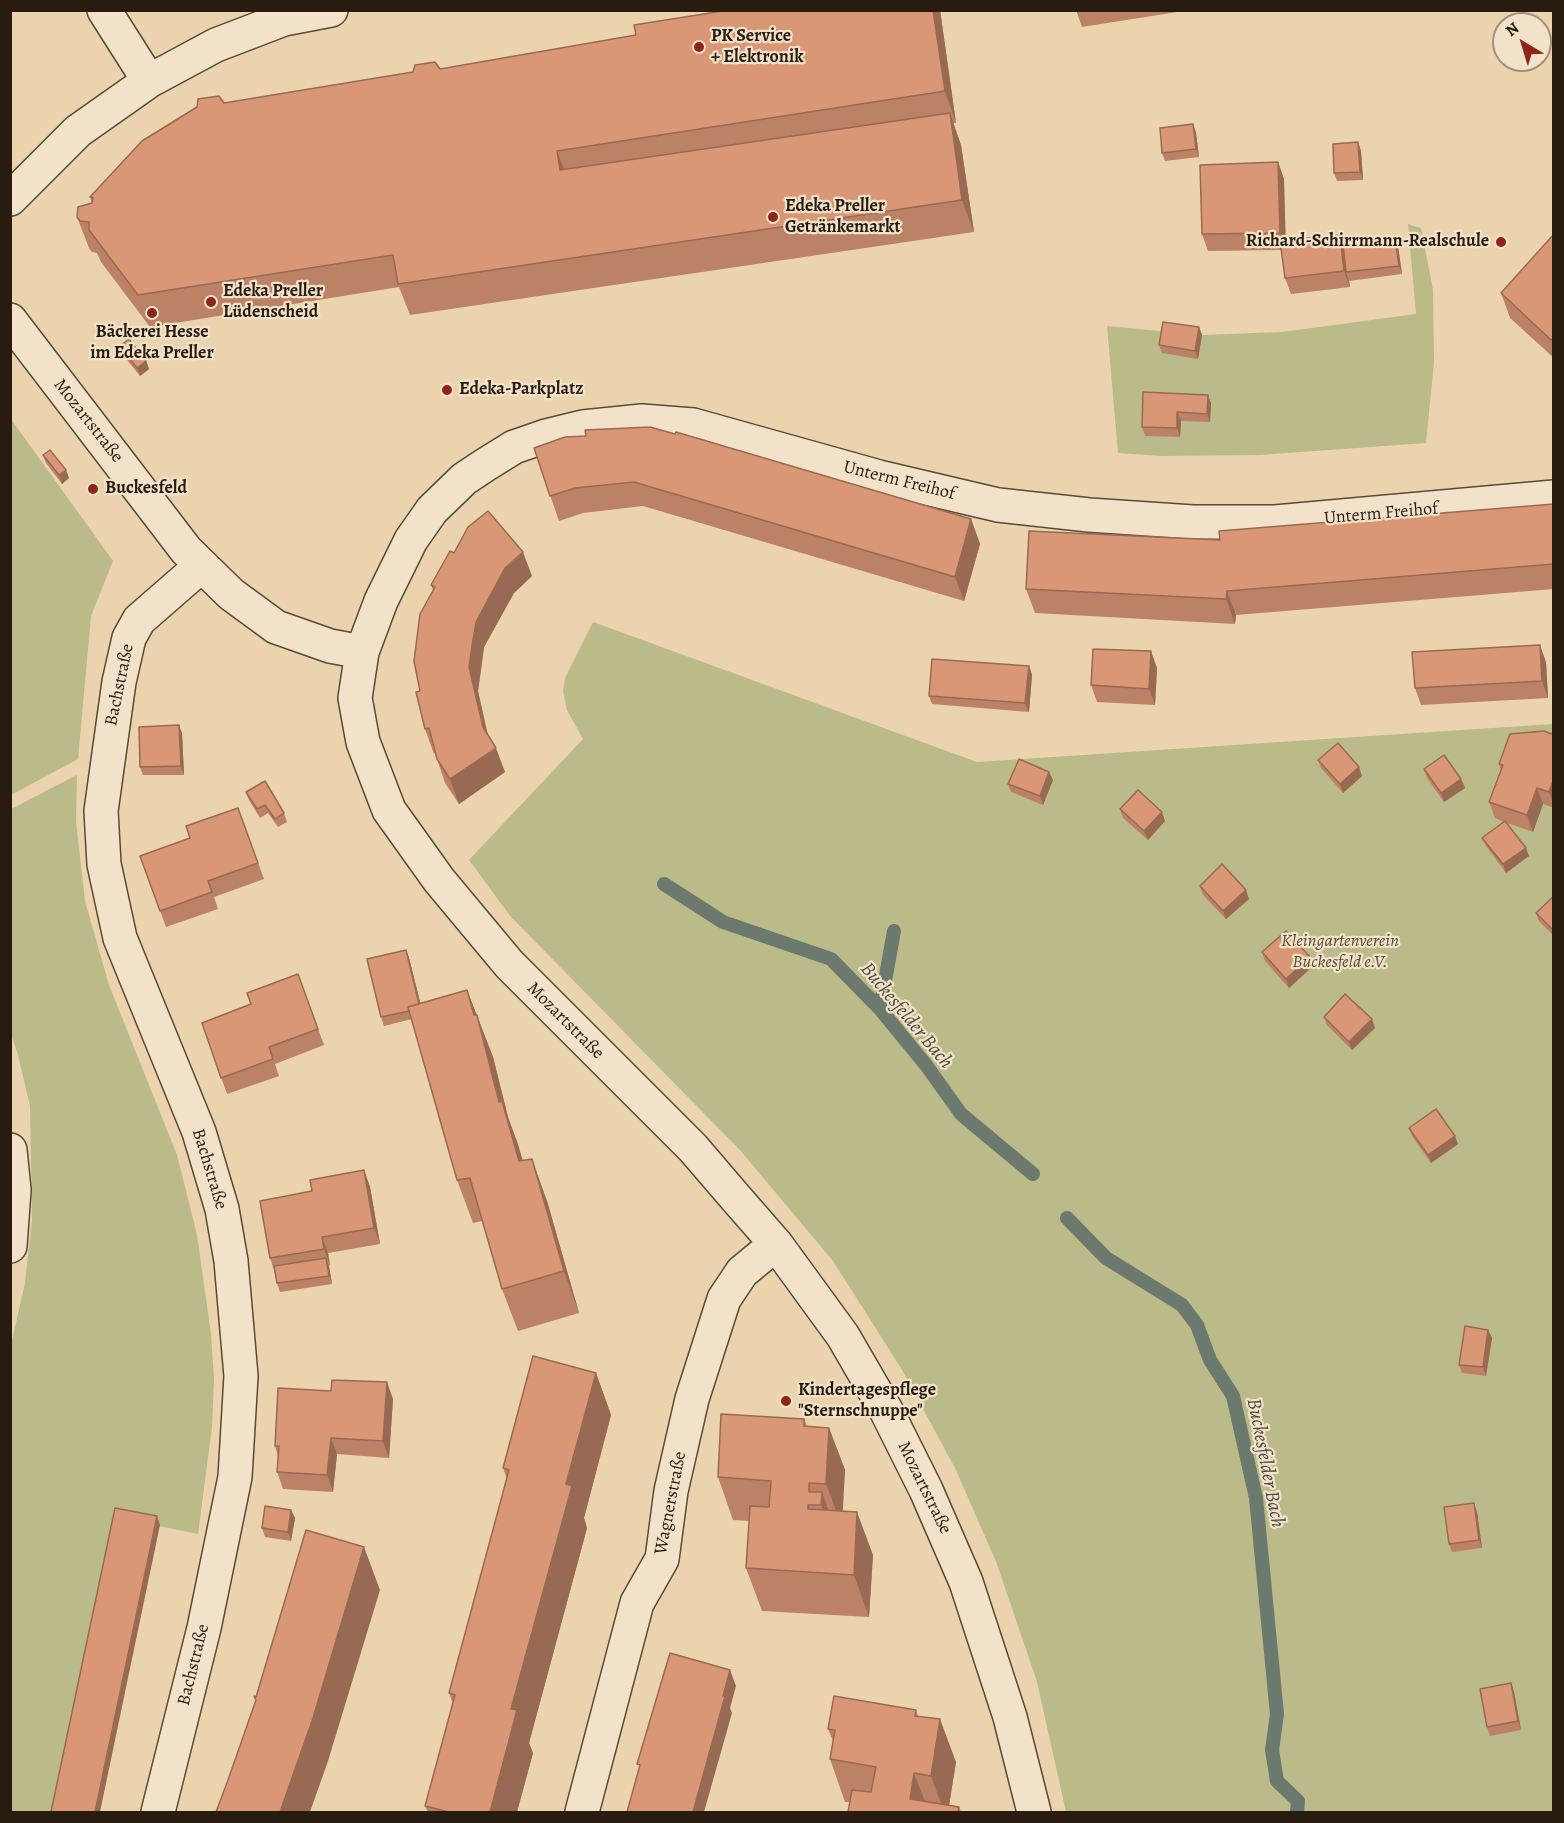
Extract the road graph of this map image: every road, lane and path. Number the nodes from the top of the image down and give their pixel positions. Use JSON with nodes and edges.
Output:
{"nodes":[{"id":1,"x":104,"y":10,"type":"edge"},
{"id":2,"x":331,"y":10,"type":"edge"},
{"id":3,"x":149,"y":81,"type":"junction"},
{"id":4,"x":10,"y":198,"type":"edge"},
{"id":5,"x":10,"y":320,"type":"edge"},
{"id":6,"x":1554,"y":497,"type":"edge"},
{"id":7,"x":201,"y":566,"type":"junction"},
{"id":8,"x":362,"y":652,"type":"junction"},
{"id":9,"x":10,"y":1150,"type":"edge"},
{"id":10,"x":776,"y":1244,"type":"junction"},
{"id":11,"x":10,"y":1245,"type":"edge"},
{"id":12,"x":158,"y":1812,"type":"edge"},
{"id":13,"x":582,"y":1812,"type":"edge"},
{"id":14,"x":1034,"y":1812,"type":"edge"}],
"edges":[{"from":1,"to":3,"type":"street"},
{"from":2,"to":3,"type":"street"},
{"from":3,"to":4,"type":"street"},
{"from":5,"to":7,"type":"street","name":"Mozartstraße"},
{"from":6,"to":8,"type":"street","name":"Unterm Freihof"},
{"from":7,"to":8,"type":"street","name":"Mozartstraße"},
{"from":7,"to":12,"type":"street","name":"Bachstraße"},
{"from":8,"to":10,"type":"street","name":"Mozartstraße"},
{"from":9,"to":11,"type":"street"},
{"from":10,"to":13,"type":"street","name":"Wagnerstraße"},
{"from":10,"to":14,"type":"street","name":"Mozartstraße"}]}
